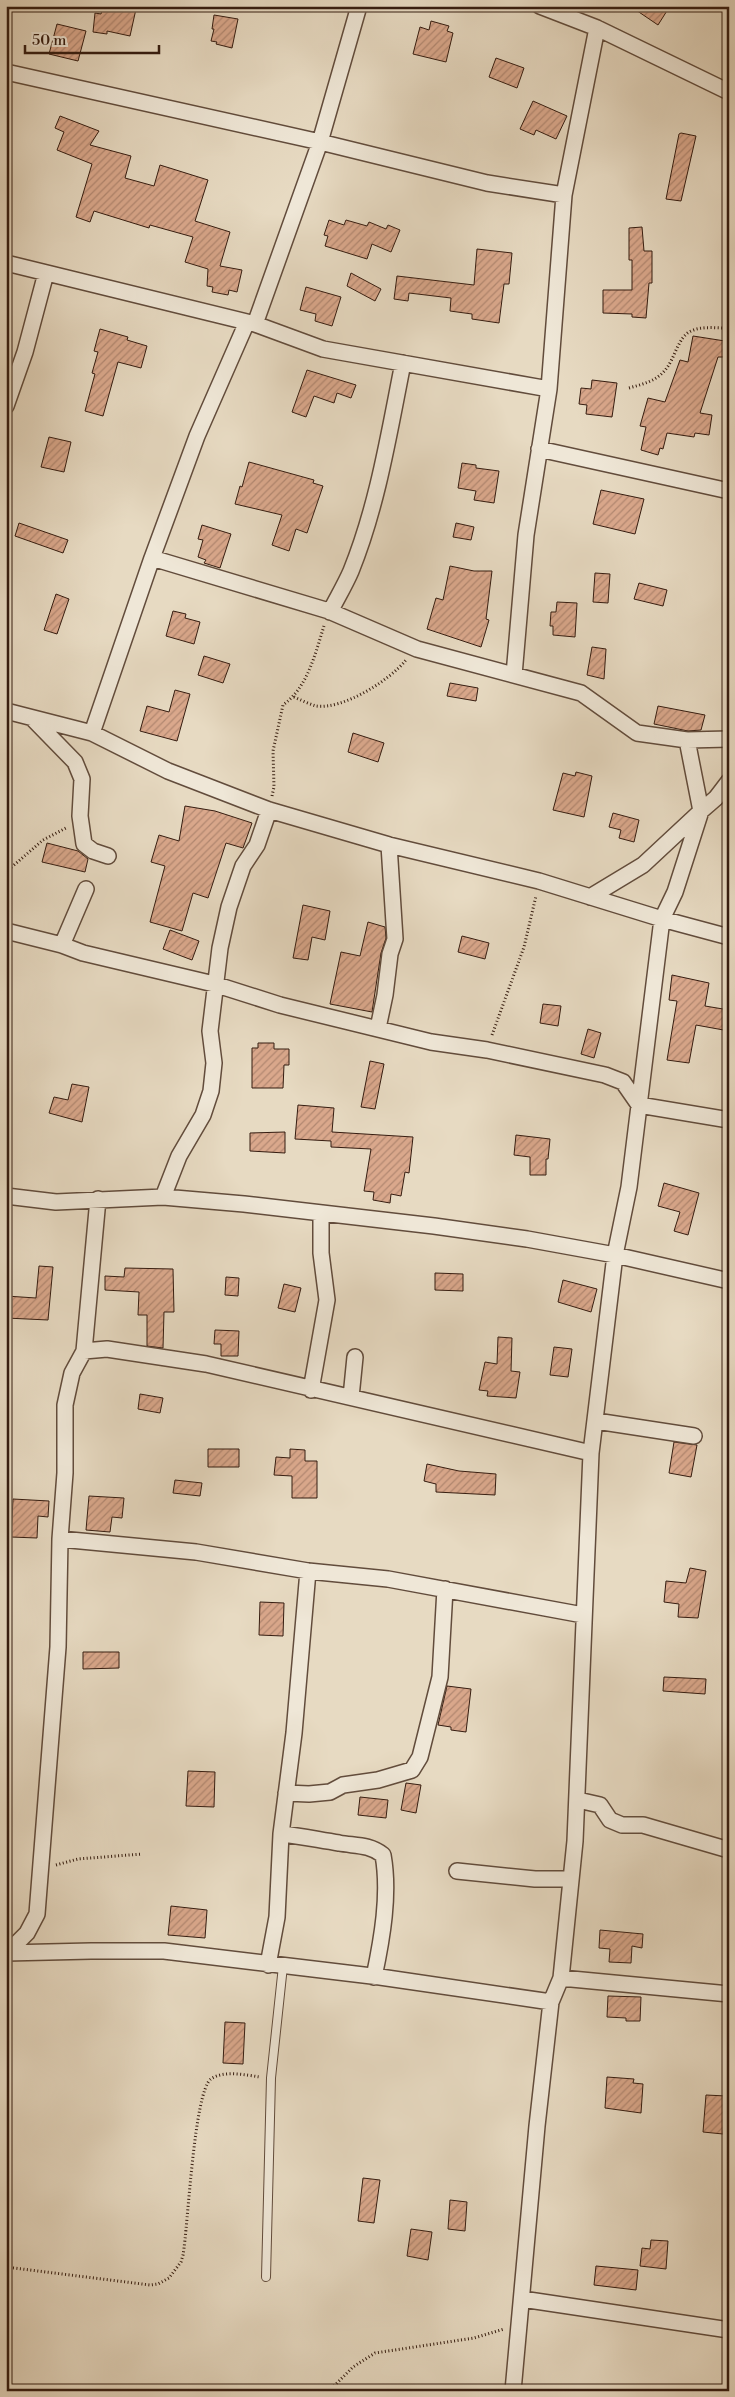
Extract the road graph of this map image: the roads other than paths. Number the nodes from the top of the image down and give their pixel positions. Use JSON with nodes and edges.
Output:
{"nodes":[{"id":1,"x":359,"y":6,"type":"edge"},
{"id":2,"x":540,"y":6,"type":"edge"},
{"id":3,"x":597,"y":28,"type":"junction"},
{"id":4,"x":6,"y":72,"type":"edge"},
{"id":5,"x":729,"y":92,"type":"edge"},
{"id":6,"x":320,"y":142,"type":"junction"},
{"id":7,"x":564,"y":196,"type":"junction"},
{"id":8,"x":6,"y":263,"type":"edge"},
{"id":9,"x":46,"y":273,"type":"junction"},
{"id":10,"x":251,"y":323,"type":"junction"},
{"id":11,"x":403,"y":363,"type":"junction"},
{"id":12,"x":549,"y":389,"type":"junction"},
{"id":13,"x":6,"y":406,"type":"edge"},
{"id":14,"x":539,"y":449,"type":"junction"},
{"id":15,"x":729,"y":491,"type":"edge"},
{"id":16,"x":152,"y":558,"type":"junction"},
{"id":17,"x":329,"y":611,"type":"junction"},
{"id":18,"x":514,"y":675,"type":"junction"},
{"id":19,"x":6,"y":711,"type":"edge"},
{"id":20,"x":32,"y":719,"type":"junction"},
{"id":21,"x":92,"y":733,"type":"junction"},
{"id":22,"x":729,"y":739,"type":"edge"},
{"id":23,"x":687,"y":740,"type":"junction"},
{"id":24,"x":729,"y":781,"type":"edge"},
{"id":25,"x":269,"y":810,"type":"junction"},
{"id":26,"x":701,"y":811,"type":"junction"},
{"id":27,"x":389,"y":845,"type":"junction"},
{"id":28,"x":108,"y":856,"type":"dead end"},
{"id":29,"x":86,"y":889,"type":"dead end"},
{"id":30,"x":590,"y":897,"type":"junction"},
{"id":31,"x":662,"y":919,"type":"junction"},
{"id":32,"x":6,"y":931,"type":"edge"},
{"id":33,"x":729,"y":937,"type":"edge"},
{"id":34,"x":62,"y":944,"type":"junction"},
{"id":35,"x":214,"y":984,"type":"junction"},
{"id":36,"x":378,"y":1028,"type":"junction"},
{"id":37,"x":639,"y":1105,"type":"junction"},
{"id":38,"x":729,"y":1120,"type":"edge"},
{"id":39,"x":6,"y":1196,"type":"edge"},
{"id":40,"x":163,"y":1197,"type":"junction"},
{"id":41,"x":98,"y":1199,"type":"junction"},
{"id":42,"x":322,"y":1213,"type":"junction"},
{"id":43,"x":615,"y":1255,"type":"junction"},
{"id":44,"x":729,"y":1281,"type":"edge"},
{"id":45,"x":84,"y":1351,"type":"junction"},
{"id":46,"x":355,"y":1357,"type":"dead end"},
{"id":47,"x":311,"y":1390,"type":"junction"},
{"id":48,"x":350,"y":1397,"type":"junction"},
{"id":49,"x":596,"y":1421,"type":"junction"},
{"id":50,"x":694,"y":1436,"type":"dead end"},
{"id":51,"x":591,"y":1454,"type":"junction"},
{"id":52,"x":60,"y":1539,"type":"junction"},
{"id":53,"x":308,"y":1571,"type":"junction"},
{"id":54,"x":445,"y":1589,"type":"junction"},
{"id":55,"x":583,"y":1615,"type":"junction"},
{"id":56,"x":286,"y":1793,"type":"junction"},
{"id":57,"x":578,"y":1800,"type":"junction"},
{"id":58,"x":281,"y":1834,"type":"junction"},
{"id":59,"x":729,"y":1850,"type":"edge"},
{"id":60,"x":457,"y":1871,"type":"dead end"},
{"id":61,"x":571,"y":1879,"type":"junction"},
{"id":62,"x":6,"y":1954,"type":"edge"},
{"id":63,"x":275,"y":1966,"type":"junction"},
{"id":64,"x":374,"y":1977,"type":"junction"},
{"id":65,"x":561,"y":1978,"type":"junction"},
{"id":66,"x":729,"y":1994,"type":"edge"},
{"id":67,"x":551,"y":2002,"type":"junction"},
{"id":68,"x":266,"y":2276,"type":"dead end"},
{"id":69,"x":522,"y":2299,"type":"junction"},
{"id":70,"x":729,"y":2330,"type":"edge"},
{"id":71,"x":513,"y":2391,"type":"edge"}],
"edges":[{"from":1,"to":6,"type":"street"},
{"from":2,"to":3,"type":"street"},
{"from":3,"to":5,"type":"street"},
{"from":3,"to":7,"type":"street"},
{"from":4,"to":6,"type":"street"},
{"from":6,"to":7,"type":"street"},
{"from":6,"to":10,"type":"street"},
{"from":7,"to":12,"type":"street"},
{"from":8,"to":9,"type":"street"},
{"from":9,"to":10,"type":"street"},
{"from":9,"to":13,"type":"street"},
{"from":10,"to":11,"type":"street"},
{"from":10,"to":16,"type":"street"},
{"from":11,"to":12,"type":"street"},
{"from":11,"to":17,"type":"street"},
{"from":12,"to":14,"type":"street"},
{"from":14,"to":15,"type":"street"},
{"from":14,"to":18,"type":"street"},
{"from":16,"to":17,"type":"street"},
{"from":16,"to":21,"type":"street"},
{"from":17,"to":18,"type":"street"},
{"from":18,"to":23,"type":"street"},
{"from":19,"to":20,"type":"street"},
{"from":20,"to":21,"type":"street"},
{"from":20,"to":28,"type":"street"},
{"from":21,"to":25,"type":"street"},
{"from":22,"to":23,"type":"street"},
{"from":23,"to":26,"type":"street"},
{"from":24,"to":26,"type":"street"},
{"from":25,"to":27,"type":"street"},
{"from":25,"to":35,"type":"street"},
{"from":26,"to":30,"type":"street"},
{"from":26,"to":31,"type":"street"},
{"from":27,"to":30,"type":"street"},
{"from":27,"to":36,"type":"street"},
{"from":29,"to":34,"type":"street"},
{"from":30,"to":31,"type":"street"},
{"from":31,"to":33,"type":"street"},
{"from":31,"to":37,"type":"street"},
{"from":32,"to":34,"type":"street"},
{"from":34,"to":35,"type":"street"},
{"from":35,"to":36,"type":"street"},
{"from":35,"to":40,"type":"street"},
{"from":36,"to":37,"type":"street"},
{"from":37,"to":38,"type":"street"},
{"from":37,"to":43,"type":"street"},
{"from":39,"to":41,"type":"street"},
{"from":40,"to":41,"type":"street"},
{"from":40,"to":42,"type":"street"},
{"from":41,"to":45,"type":"street"},
{"from":42,"to":43,"type":"street"},
{"from":42,"to":47,"type":"street"},
{"from":43,"to":44,"type":"street"},
{"from":43,"to":49,"type":"street"},
{"from":45,"to":47,"type":"street"},
{"from":45,"to":52,"type":"street"},
{"from":46,"to":48,"type":"street"},
{"from":47,"to":48,"type":"street"},
{"from":48,"to":51,"type":"street"},
{"from":49,"to":50,"type":"street"},
{"from":49,"to":51,"type":"street"},
{"from":51,"to":55,"type":"street"},
{"from":52,"to":53,"type":"street"},
{"from":52,"to":62,"type":"street"},
{"from":53,"to":54,"type":"street"},
{"from":53,"to":56,"type":"street"},
{"from":54,"to":55,"type":"street"},
{"from":54,"to":56,"type":"street"},
{"from":55,"to":57,"type":"street"},
{"from":56,"to":58,"type":"street"},
{"from":57,"to":59,"type":"street"},
{"from":57,"to":61,"type":"street"},
{"from":58,"to":63,"type":"street"},
{"from":58,"to":64,"type":"street"},
{"from":60,"to":61,"type":"street"},
{"from":61,"to":65,"type":"street"},
{"from":62,"to":63,"type":"street"},
{"from":63,"to":64,"type":"street"},
{"from":63,"to":68,"type":"lane"},
{"from":64,"to":67,"type":"street"},
{"from":65,"to":66,"type":"street"},
{"from":65,"to":67,"type":"street"},
{"from":67,"to":69,"type":"street"},
{"from":69,"to":70,"type":"street"},
{"from":69,"to":71,"type":"street"}]}
